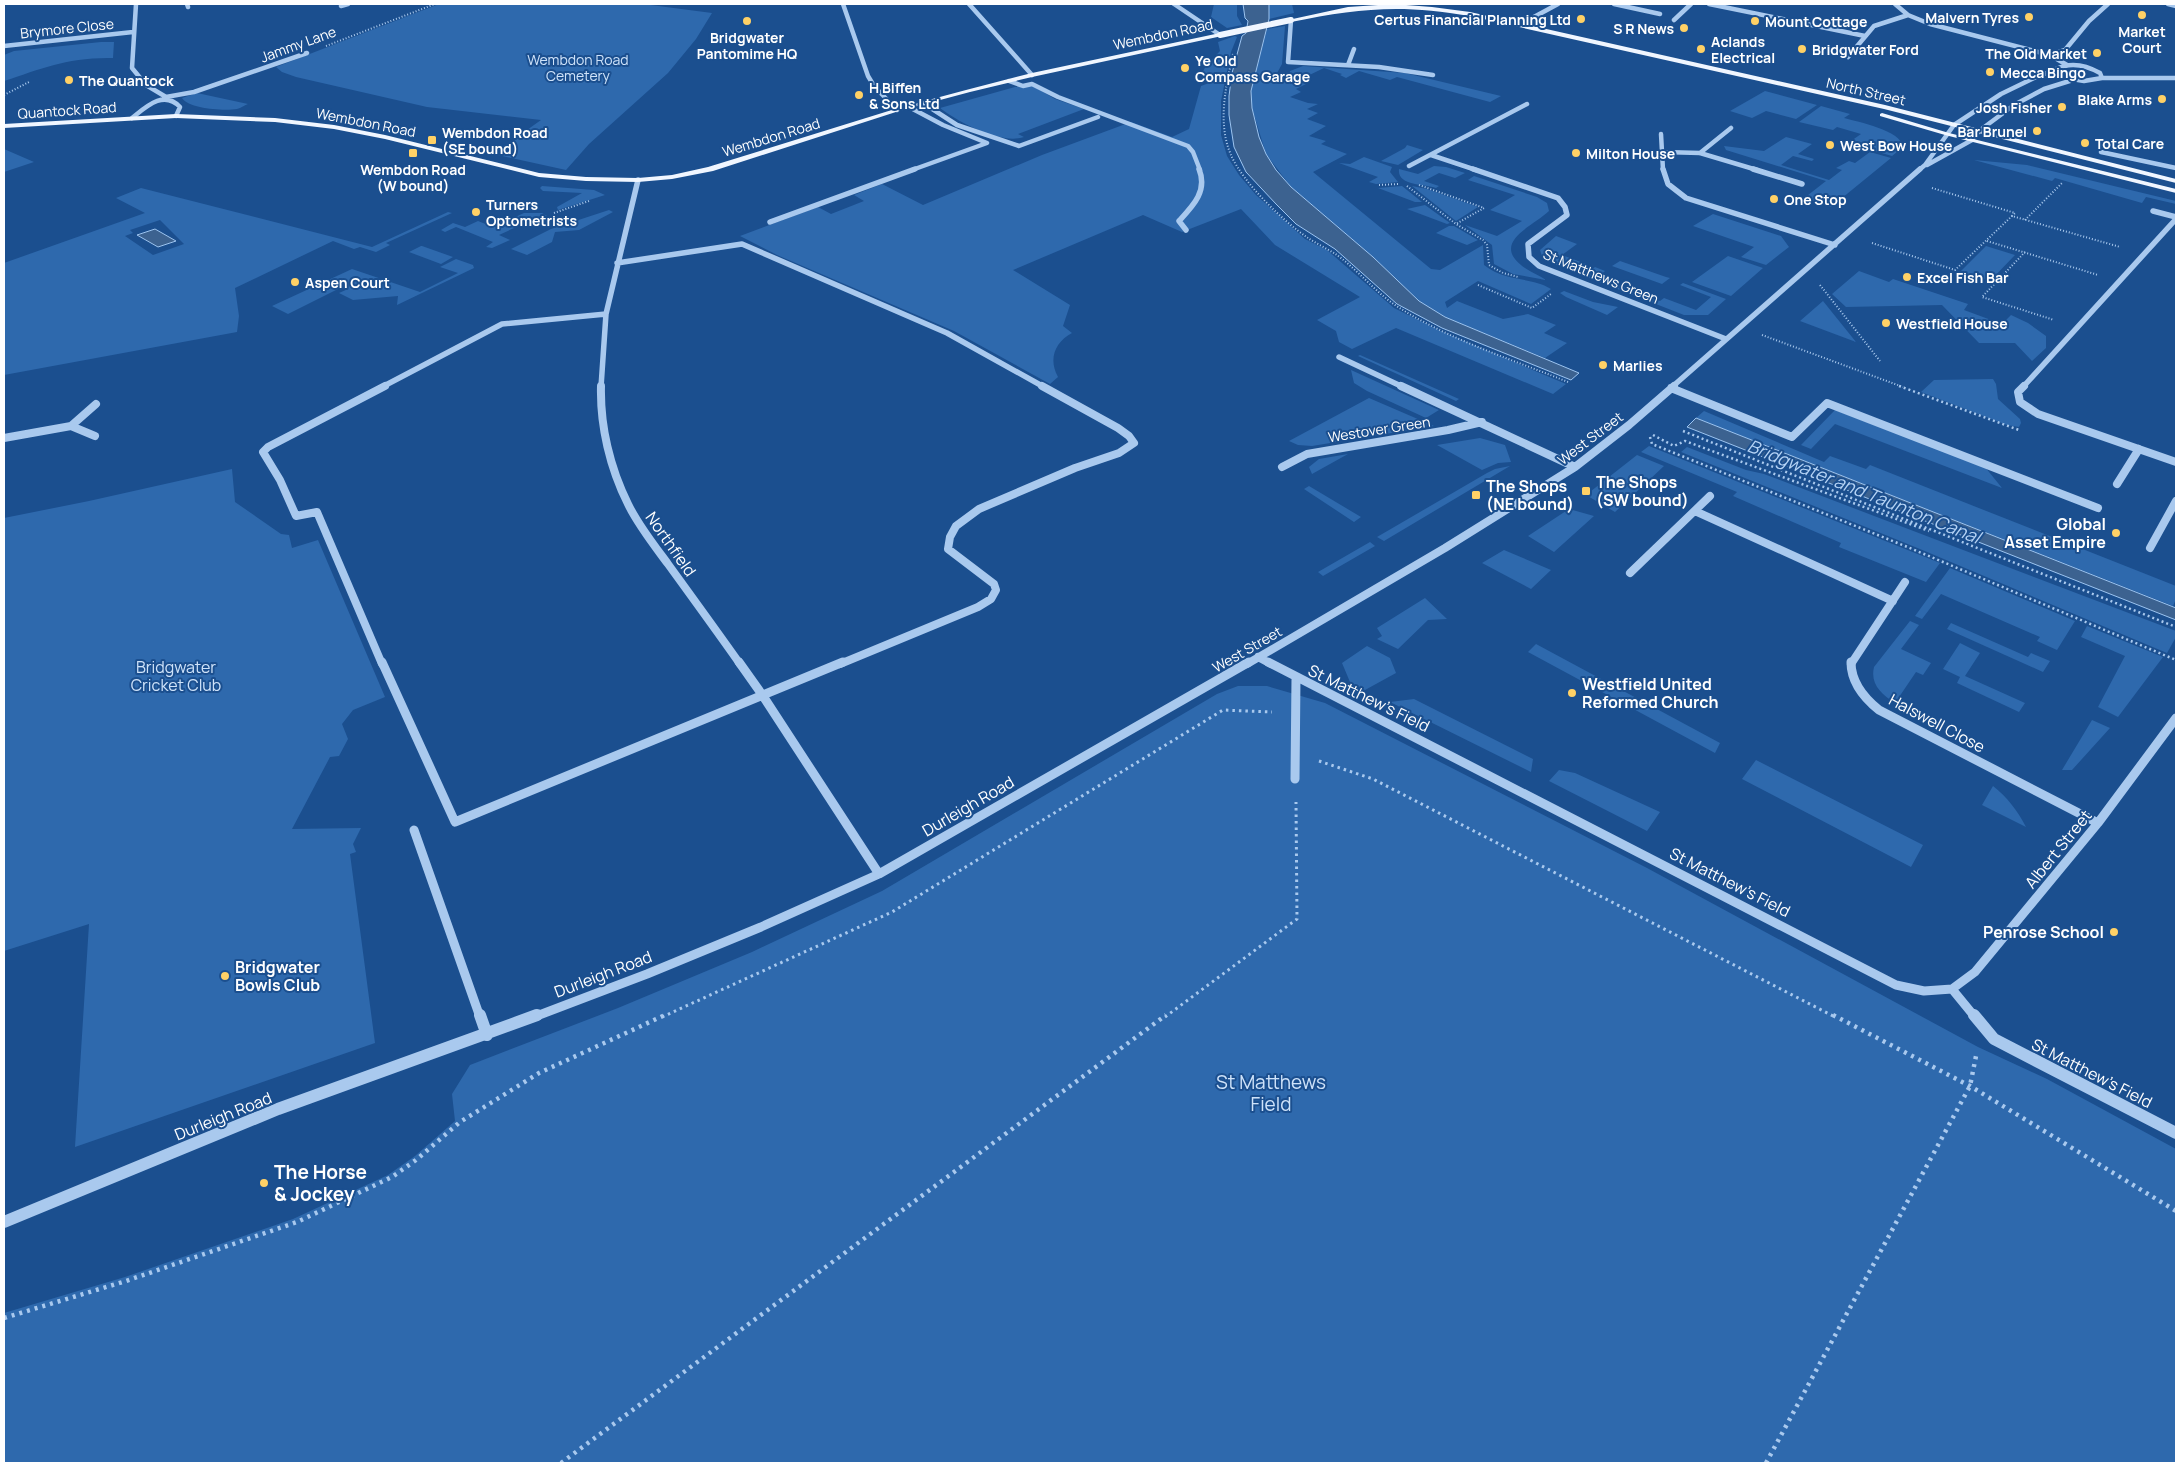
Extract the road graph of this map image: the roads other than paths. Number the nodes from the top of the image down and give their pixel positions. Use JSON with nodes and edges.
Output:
{"nodes":[{"id":1,"x":136,"y":4,"type":"edge"},
{"id":2,"x":348,"y":4,"type":"edge"},
{"id":3,"x":843,"y":4,"type":"edge"},
{"id":4,"x":969,"y":4,"type":"edge"},
{"id":5,"x":1174,"y":4,"type":"edge"},
{"id":6,"x":1558,"y":4,"type":"edge"},
{"id":7,"x":1614,"y":4,"type":"edge"},
{"id":8,"x":1690,"y":4,"type":"edge"},
{"id":9,"x":1709,"y":4,"type":"edge"},
{"id":10,"x":1895,"y":4,"type":"edge"},
{"id":11,"x":2108,"y":4,"type":"edge"},
{"id":12,"x":2168,"y":4,"type":"edge"},
{"id":13,"x":342,"y":6,"type":"dead end"},
{"id":14,"x":1433,"y":6,"type":"edge"},
{"id":15,"x":2176,"y":6,"type":"edge"},
{"id":16,"x":1366,"y":7,"type":"joint"},
{"id":17,"x":1665,"y":9,"type":"dead end"},
{"id":18,"x":1660,"y":14,"type":"junction"},
{"id":19,"x":1908,"y":15,"type":"junction"},
{"id":20,"x":1654,"y":18,"type":"dead end"},
{"id":21,"x":1291,"y":20,"type":"junction"},
{"id":22,"x":1674,"y":20,"type":"dead end"},
{"id":23,"x":1521,"y":24,"type":"junction"},
{"id":24,"x":133,"y":32,"type":"junction"},
{"id":25,"x":1220,"y":35,"type":"junction"},
{"id":26,"x":1865,"y":36,"type":"junction"},
{"id":27,"x":4,"y":46,"type":"edge"},
{"id":28,"x":1354,"y":50,"type":"dead end"},
{"id":29,"x":307,"y":53,"type":"road end"},
{"id":30,"x":2050,"y":55,"type":"junction"},
{"id":31,"x":1848,"y":57,"type":"dead end"},
{"id":32,"x":1348,"y":65,"type":"junction"},
{"id":33,"x":2067,"y":65,"type":"junction"},
{"id":34,"x":2056,"y":71,"type":"junction"},
{"id":35,"x":1032,"y":75,"type":"junction"},
{"id":36,"x":1433,"y":75,"type":"dead end"},
{"id":37,"x":1748,"y":78,"type":"junction"},
{"id":38,"x":2102,"y":78,"type":"junction"},
{"id":39,"x":2176,"y":78,"type":"edge"},
{"id":40,"x":2076,"y":79,"type":"junction"},
{"id":41,"x":1009,"y":81,"type":"junction"},
{"id":42,"x":166,"y":98,"type":"junction"},
{"id":43,"x":923,"y":103,"type":"junction"},
{"id":44,"x":1527,"y":104,"type":"dead end"},
{"id":45,"x":909,"y":107,"type":"junction"},
{"id":46,"x":897,"y":110,"type":"junction"},
{"id":47,"x":176,"y":116,"type":"junction"},
{"id":48,"x":1098,"y":117,"type":"dead end"},
{"id":49,"x":132,"y":118,"type":"junction"},
{"id":50,"x":1954,"y":125,"type":"junction"},
{"id":51,"x":4,"y":126,"type":"edge"},
{"id":52,"x":1731,"y":128,"type":"dead end"},
{"id":53,"x":1979,"y":131,"type":"junction"},
{"id":54,"x":1661,"y":134,"type":"dead end"},
{"id":55,"x":1947,"y":134,"type":"junction"},
{"id":56,"x":1972,"y":140,"type":"junction"},
{"id":57,"x":1663,"y":152,"type":"junction"},
{"id":58,"x":2101,"y":152,"type":"dead end"},
{"id":59,"x":1700,"y":153,"type":"junction"},
{"id":60,"x":1431,"y":155,"type":"junction"},
{"id":61,"x":1925,"y":165,"type":"junction"},
{"id":62,"x":1409,"y":166,"type":"road end"},
{"id":63,"x":2176,"y":168,"type":"edge"},
{"id":64,"x":638,"y":180,"type":"junction"},
{"id":65,"x":2176,"y":181,"type":"edge"},
{"id":66,"x":1802,"y":184,"type":"dead end"},
{"id":67,"x":2176,"y":191,"type":"edge"},
{"id":68,"x":2152,"y":211,"type":"dead end"},
{"id":69,"x":2176,"y":218,"type":"edge"},
{"id":70,"x":770,"y":222,"type":"dead end"},
{"id":71,"x":1186,"y":230,"type":"dead end"},
{"id":72,"x":1835,"y":245,"type":"junction"},
{"id":73,"x":617,"y":263,"type":"junction"},
{"id":74,"x":606,"y":314,"type":"junction"},
{"id":75,"x":1726,"y":339,"type":"junction"},
{"id":76,"x":1339,"y":357,"type":"dead end"},
{"id":77,"x":1671,"y":388,"type":"junction"},
{"id":78,"x":96,"y":404,"type":"dead end"},
{"id":79,"x":1482,"y":422,"type":"junction"},
{"id":80,"x":71,"y":426,"type":"junction"},
{"id":81,"x":95,"y":436,"type":"dead end"},
{"id":82,"x":4,"y":438,"type":"edge"},
{"id":83,"x":2139,"y":449,"type":"junction"},
{"id":84,"x":2176,"y":462,"type":"edge"},
{"id":85,"x":1282,"y":467,"type":"dead end"},
{"id":86,"x":1575,"y":467,"type":"junction"},
{"id":87,"x":2117,"y":484,"type":"dead end"},
{"id":88,"x":1710,"y":496,"type":"dead end"},
{"id":89,"x":2176,"y":501,"type":"edge"},
{"id":90,"x":2098,"y":508,"type":"dead end"},
{"id":91,"x":1695,"y":511,"type":"junction"},
{"id":92,"x":2150,"y":548,"type":"dead end"},
{"id":93,"x":1630,"y":573,"type":"dead end"},
{"id":94,"x":1905,"y":582,"type":"dead end"},
{"id":95,"x":1893,"y":601,"type":"junction"},
{"id":96,"x":1258,"y":657,"type":"junction"},
{"id":97,"x":1296,"y":678,"type":"junction"},
{"id":98,"x":763,"y":696,"type":"junction"},
{"id":99,"x":1186,"y":699,"type":"joint"},
{"id":100,"x":2176,"y":718,"type":"edge"},
{"id":101,"x":1295,"y":779,"type":"road end"},
{"id":102,"x":2098,"y":823,"type":"junction"},
{"id":103,"x":414,"y":830,"type":"dead end"},
{"id":104,"x":879,"y":874,"type":"junction"},
{"id":105,"x":1952,"y":989,"type":"junction"},
{"id":106,"x":486,"y":1035,"type":"junction"},
{"id":107,"x":2176,"y":1133,"type":"edge"},
{"id":108,"x":4,"y":1222,"type":"edge"}],
"edges":[{"from":1,"to":24,"type":"street"},
{"from":2,"to":13,"type":"street"},
{"from":3,"to":46,"type":"street"},
{"from":4,"to":35,"type":"street"},
{"from":5,"to":25,"type":"street"},
{"from":6,"to":23,"type":"street"},
{"from":7,"to":18,"type":"street"},
{"from":8,"to":22,"type":"street"},
{"from":9,"to":26,"type":"street"},
{"from":10,"to":19,"type":"street"},
{"from":11,"to":30,"type":"street"},
{"from":12,"to":15,"type":"street"},
{"from":14,"to":16,"type":"main road","name":"North Street"},
{"from":14,"to":23,"type":"main road","name":"North Street"},
{"from":16,"to":21,"type":"main road","name":"Wembdon Road"},
{"from":17,"to":18,"type":"street"},
{"from":18,"to":20,"type":"street"},
{"from":19,"to":26,"type":"street"},
{"from":19,"to":30,"type":"street"},
{"from":21,"to":25,"type":"main road","name":"Wembdon Road","bridge":true},
{"from":21,"to":32,"type":"street"},
{"from":23,"to":37,"type":"main road","name":"North Street"},
{"from":24,"to":27,"type":"street","name":"Brymore Close"},
{"from":24,"to":42,"type":"street"},
{"from":25,"to":35,"type":"main road","name":"Wembdon Road"},
{"from":26,"to":31,"type":"street"},
{"from":28,"to":32,"type":"street"},
{"from":29,"to":42,"type":"street","name":"Jammy Lane"},
{"from":30,"to":33,"type":"street"},
{"from":32,"to":36,"type":"street"},
{"from":33,"to":34,"type":"street","name":"West Street"},
{"from":33,"to":38,"type":"street"},
{"from":34,"to":40,"type":"street"},
{"from":34,"to":50,"type":"street","name":"West Street"},
{"from":35,"to":41,"type":"main road","name":"Wembdon Road"},
{"from":37,"to":50,"type":"main road","name":"North Street"},
{"from":37,"to":55,"type":"main road","name":"North Street"},
{"from":38,"to":39,"type":"street"},
{"from":38,"to":40,"type":"street"},
{"from":40,"to":53,"type":"street"},
{"from":41,"to":43,"type":"main road","name":"Wembdon Road"},
{"from":41,"to":71,"type":"street"},
{"from":42,"to":47,"type":"street"},
{"from":42,"to":49,"type":"street"},
{"from":43,"to":45,"type":"main road","name":"Wembdon Road"},
{"from":43,"to":48,"type":"street"},
{"from":44,"to":60,"type":"street"},
{"from":45,"to":46,"type":"main road","name":"Wembdon Road"},
{"from":45,"to":70,"type":"street"},
{"from":46,"to":64,"type":"main road","name":"Wembdon Road"},
{"from":47,"to":49,"type":"main road","name":"Wembdon Road"},
{"from":47,"to":64,"type":"main road","name":"Wembdon Road"},
{"from":49,"to":51,"type":"main road","name":"Quantock Road"},
{"from":50,"to":53,"type":"main road","name":"North Street"},
{"from":50,"to":55,"type":"street","name":"West Street"},
{"from":52,"to":59,"type":"street"},
{"from":53,"to":56,"type":"street"},
{"from":53,"to":65,"type":"main road","name":"North Street"},
{"from":54,"to":57,"type":"street"},
{"from":55,"to":56,"type":"main road","name":"North Street"},
{"from":55,"to":61,"type":"street","name":"West Street"},
{"from":56,"to":61,"type":"street"},
{"from":56,"to":67,"type":"main road","name":"North Street"},
{"from":57,"to":59,"type":"street"},
{"from":57,"to":72,"type":"street"},
{"from":58,"to":63,"type":"street"},
{"from":59,"to":66,"type":"street"},
{"from":60,"to":62,"type":"street"},
{"from":60,"to":75,"type":"street","name":"St Matthews Green"},
{"from":61,"to":72,"type":"street","name":"West Street"},
{"from":64,"to":73,"type":"street","name":"Northfield"},
{"from":68,"to":69,"type":"street"},
{"from":69,"to":83,"type":"street"},
{"from":72,"to":75,"type":"street","name":"West Street"},
{"from":73,"to":74,"type":"street","name":"Northfield"},
{"from":73,"to":98,"type":"street"},
{"from":74,"to":98,"type":"street","name":"Northfield"},
{"from":74,"to":98,"type":"street"},
{"from":75,"to":77,"type":"street","name":"West Street"},
{"from":76,"to":79,"type":"street","name":"Westover Green"},
{"from":77,"to":86,"type":"street","name":"West Street"},
{"from":77,"to":90,"type":"street"},
{"from":78,"to":80,"type":"street"},
{"from":79,"to":85,"type":"street","name":"Westover Green"},
{"from":79,"to":86,"type":"street","name":"Westover Green"},
{"from":80,"to":81,"type":"street"},
{"from":80,"to":82,"type":"street"},
{"from":83,"to":84,"type":"street"},
{"from":83,"to":87,"type":"street"},
{"from":86,"to":96,"type":"street","name":"West Street"},
{"from":88,"to":91,"type":"street"},
{"from":89,"to":92,"type":"street"},
{"from":91,"to":93,"type":"street"},
{"from":91,"to":95,"type":"street"},
{"from":94,"to":95,"type":"street","name":"Halswell Close"},
{"from":95,"to":102,"type":"street","name":"Halswell Close"},
{"from":96,"to":97,"type":"street","name":"St Matthew's Field"},
{"from":96,"to":99,"type":"street","name":"West Street"},
{"from":97,"to":101,"type":"street"},
{"from":97,"to":105,"type":"street","name":"St Matthew's Field"},
{"from":98,"to":104,"type":"street","name":"Northfield"},
{"from":99,"to":104,"type":"street","name":"Durleigh Road"},
{"from":100,"to":102,"type":"street","name":"Albert Street"},
{"from":102,"to":105,"type":"street","name":"Albert Street"},
{"from":103,"to":106,"type":"street"},
{"from":104,"to":106,"type":"street","name":"Durleigh Road"},
{"from":105,"to":107,"type":"street","name":"St Matthew's Field"},
{"from":106,"to":108,"type":"street","name":"Durleigh Road"}]}
